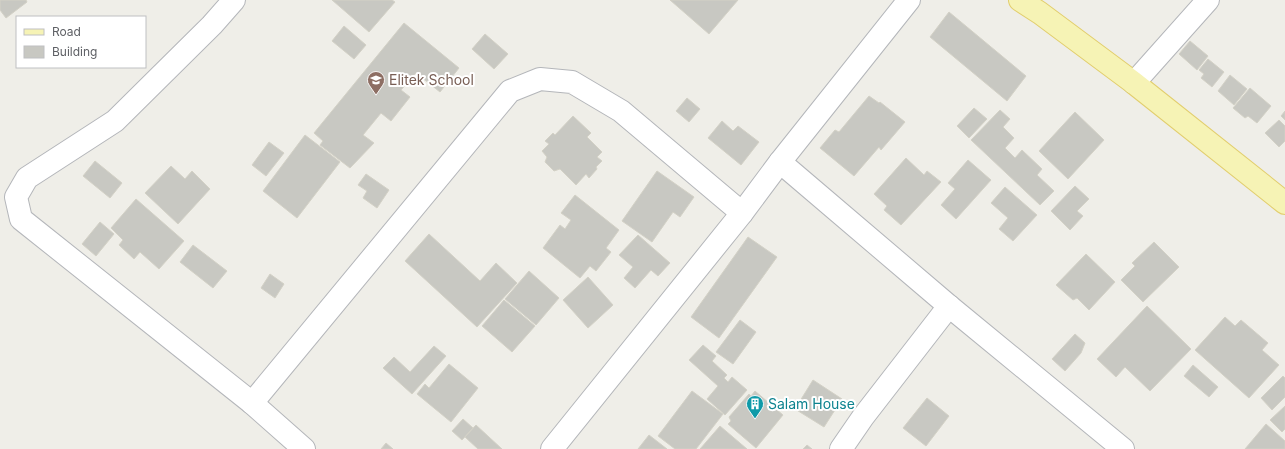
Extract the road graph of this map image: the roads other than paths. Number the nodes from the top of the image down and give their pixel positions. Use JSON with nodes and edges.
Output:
{"nodes":[{"id":1,"x":234,"y":0,"type":"edge"},
{"id":2,"x":909,"y":0,"type":"edge"},
{"id":3,"x":1020,"y":0,"type":"edge"},
{"id":4,"x":1208,"y":0,"type":"edge"},
{"id":5,"x":1134,"y":83,"type":"junction"},
{"id":6,"x":780,"y":162,"type":"junction"},
{"id":7,"x":1285,"y":203,"type":"edge"},
{"id":8,"x":742,"y":213,"type":"junction"},
{"id":9,"x":949,"y":306,"type":"junction"},
{"id":10,"x":252,"y":402,"type":"junction"},
{"id":11,"x":304,"y":449,"type":"edge"},
{"id":12,"x":552,"y":449,"type":"edge"},
{"id":13,"x":841,"y":449,"type":"edge"},
{"id":14,"x":1123,"y":449,"type":"edge"}],
"edges":[{"from":1,"to":10,"type":"street"},
{"from":2,"to":6,"type":"street"},
{"from":3,"to":5,"type":"main road"},
{"from":4,"to":5,"type":"street"},
{"from":5,"to":7,"type":"main road"},
{"from":6,"to":8,"type":"street"},
{"from":6,"to":9,"type":"street"},
{"from":8,"to":10,"type":"street"},
{"from":8,"to":12,"type":"street"},
{"from":9,"to":13,"type":"street"},
{"from":9,"to":14,"type":"street"},
{"from":10,"to":11,"type":"street"}]}
